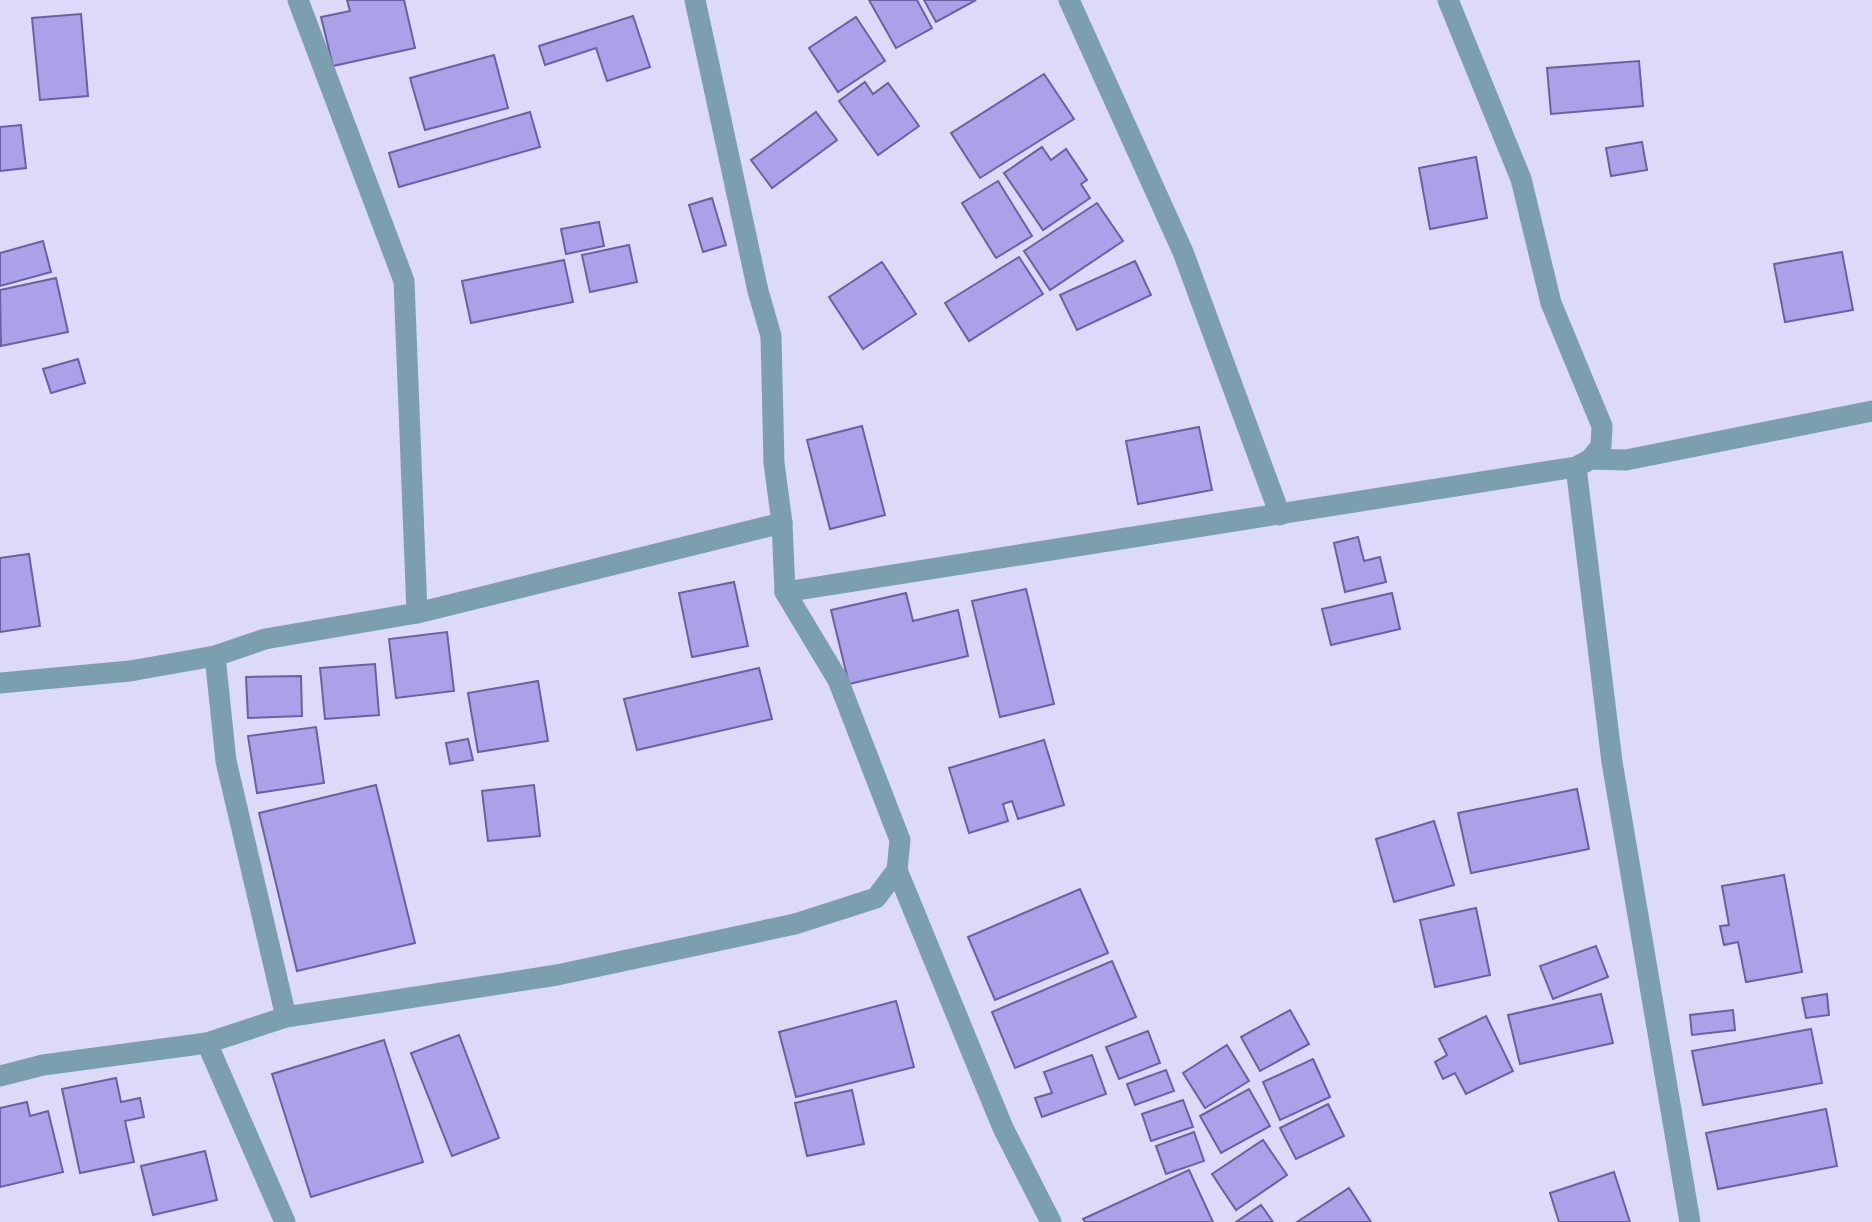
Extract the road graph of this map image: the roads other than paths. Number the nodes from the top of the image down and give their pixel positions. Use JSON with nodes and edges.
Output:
{"nodes":[{"id":1,"x":298,"y":0,"type":"edge"},
{"id":2,"x":695,"y":0,"type":"edge"},
{"id":3,"x":1069,"y":0,"type":"edge"},
{"id":4,"x":1448,"y":0,"type":"edge"},
{"id":5,"x":1872,"y":411,"type":"edge"},
{"id":6,"x":1583,"y":463,"type":"junction"},
{"id":7,"x":1280,"y":515,"type":"junction"},
{"id":8,"x":782,"y":523,"type":"junction"},
{"id":9,"x":785,"y":592,"type":"junction"},
{"id":10,"x":417,"y":613,"type":"junction"},
{"id":11,"x":215,"y":656,"type":"junction"},
{"id":12,"x":0,"y":683,"type":"edge"},
{"id":13,"x":897,"y":870,"type":"junction"},
{"id":14,"x":286,"y":1017,"type":"junction"},
{"id":15,"x":207,"y":1043,"type":"junction"},
{"id":16,"x":0,"y":1076,"type":"edge"},
{"id":17,"x":285,"y":1222,"type":"edge"},
{"id":18,"x":1051,"y":1222,"type":"edge"},
{"id":19,"x":1689,"y":1222,"type":"edge"}],
"edges":[{"from":1,"to":10,"type":"street"},
{"from":2,"to":8,"type":"street"},
{"from":3,"to":7,"type":"street"},
{"from":4,"to":6,"type":"street"},
{"from":5,"to":6,"type":"street"},
{"from":6,"to":7,"type":"street"},
{"from":6,"to":19,"type":"street"},
{"from":7,"to":9,"type":"street"},
{"from":8,"to":9,"type":"street"},
{"from":8,"to":10,"type":"street"},
{"from":9,"to":13,"type":"street"},
{"from":10,"to":11,"type":"street"},
{"from":11,"to":12,"type":"street"},
{"from":11,"to":14,"type":"street"},
{"from":13,"to":14,"type":"street"},
{"from":13,"to":18,"type":"street"},
{"from":14,"to":15,"type":"street"},
{"from":15,"to":16,"type":"street"},
{"from":15,"to":17,"type":"street"}]}
